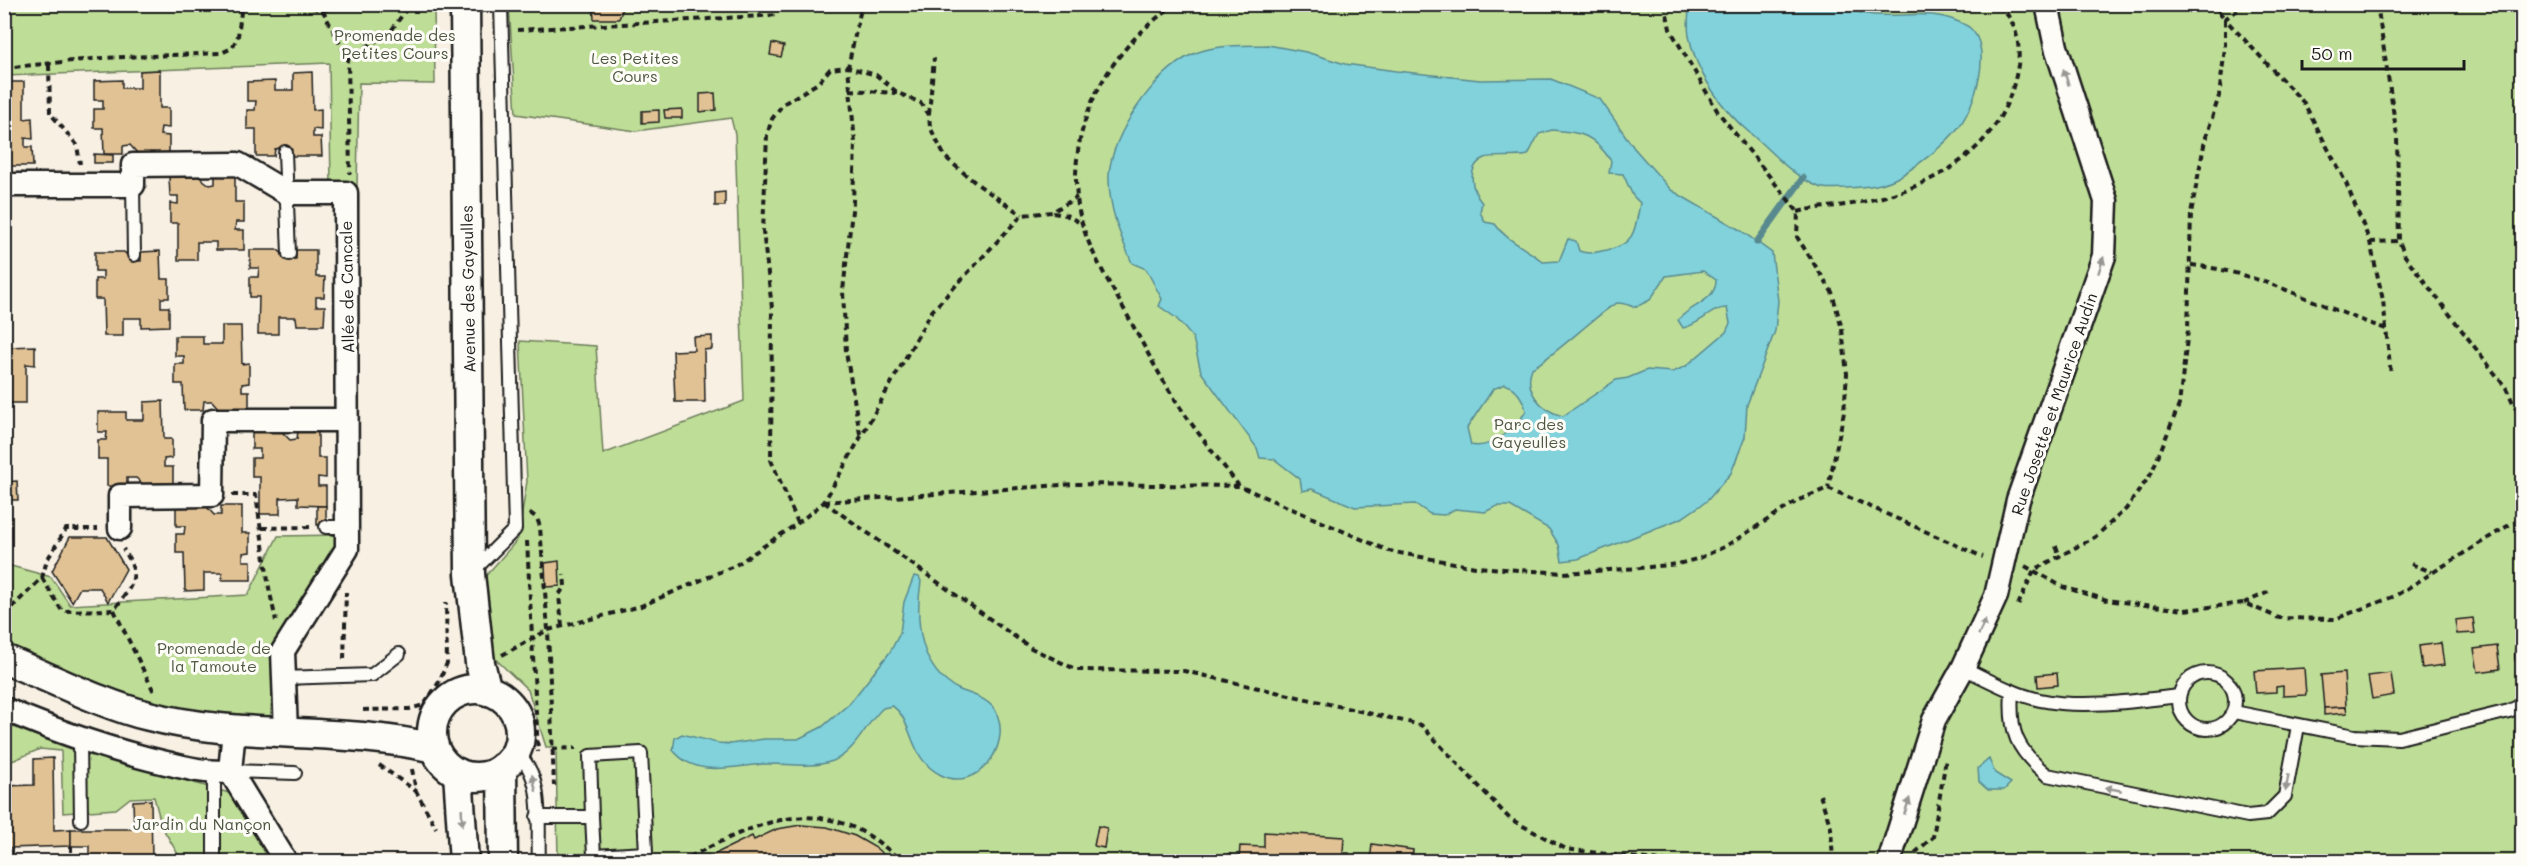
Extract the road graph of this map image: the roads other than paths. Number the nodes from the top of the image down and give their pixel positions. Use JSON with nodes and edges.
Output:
{"nodes":[{"id":1,"x":465,"y":4,"type":"edge"},
{"id":2,"x":501,"y":4,"type":"edge"},
{"id":3,"x":2047,"y":4,"type":"edge"},
{"id":4,"x":285,"y":152,"type":"dead end"},
{"id":5,"x":133,"y":184,"type":"junction"},
{"id":6,"x":4,"y":185,"type":"edge"},
{"id":7,"x":287,"y":193,"type":"junction"},
{"id":8,"x":289,"y":254,"type":"dead end"},
{"id":9,"x":134,"y":255,"type":"dead end"},
{"id":10,"x":346,"y":420,"type":"junction"},
{"id":11,"x":114,"y":528,"type":"road end"},
{"id":12,"x":470,"y":574,"type":"junction"},
{"id":13,"x":2523,"y":651,"type":"edge"},
{"id":14,"x":399,"y":654,"type":"dead end"},
{"id":15,"x":2523,"y":658,"type":"edge"},
{"id":16,"x":4,"y":659,"type":"edge"},
{"id":17,"x":1963,"y":668,"type":"junction"},
{"id":18,"x":283,"y":678,"type":"junction"},
{"id":19,"x":487,"y":691,"type":"junction"},
{"id":20,"x":2012,"y":691,"type":"junction"},
{"id":21,"x":455,"y":695,"type":"junction"},
{"id":22,"x":2179,"y":696,"type":"junction"},
{"id":23,"x":2523,"y":705,"type":"edge"},
{"id":24,"x":4,"y":709,"type":"edge"},
{"id":25,"x":2234,"y":712,"type":"junction"},
{"id":26,"x":435,"y":718,"type":"junction"},
{"id":27,"x":2298,"y":726,"type":"junction"},
{"id":28,"x":234,"y":730,"type":"junction"},
{"id":29,"x":286,"y":733,"type":"junction"},
{"id":30,"x":337,"y":735,"type":"junction"},
{"id":31,"x":80,"y":740,"type":"junction"},
{"id":32,"x":434,"y":748,"type":"junction"},
{"id":33,"x":508,"y":760,"type":"junction"},
{"id":34,"x":222,"y":772,"type":"junction"},
{"id":35,"x":295,"y":773,"type":"dead end"},
{"id":36,"x":458,"y":773,"type":"junction"},
{"id":37,"x":537,"y":817,"type":"junction"},
{"id":38,"x":592,"y":817,"type":"junction"},
{"id":39,"x":81,"y":820,"type":"dead end"},
{"id":40,"x":1898,"y":859,"type":"edge"},
{"id":41,"x":214,"y":861,"type":"edge"},
{"id":42,"x":286,"y":861,"type":"edge"},
{"id":43,"x":464,"y":861,"type":"edge"},
{"id":44,"x":503,"y":861,"type":"edge"},
{"id":45,"x":538,"y":861,"type":"edge"}],
"edges":[{"from":1,"to":12,"type":"street","name":"Avenue des Gayeulles"},
{"from":2,"to":12,"type":"lane"},
{"from":17,"to":3,"type":"street","name":"Rue Josette et Maurice Audin","one_way":true},
{"from":4,"to":7,"type":"lane"},
{"from":5,"to":6,"type":"street"},
{"from":5,"to":7,"type":"street"},
{"from":5,"to":9,"type":"lane"},
{"from":7,"to":8,"type":"lane"},
{"from":7,"to":10,"type":"street","name":"Allée de Cancale"},
{"from":10,"to":11,"type":"street"},
{"from":10,"to":18,"type":"street","name":"Allée de Cancale"},
{"from":12,"to":19,"type":"street","name":"Avenue des Gayeulles"},
{"from":12,"to":21,"type":"street","name":"Avenue des Gayeulles"},
{"from":13,"to":15,"type":"lane"},
{"from":14,"to":18,"type":"lane"},
{"from":16,"to":28,"type":"street"},
{"from":17,"to":20,"type":"lane"},
{"from":40,"to":17,"type":"street","name":"Rue Josette et Maurice Audin","one_way":true},
{"from":18,"to":29,"type":"street"},
{"from":19,"to":21,"type":"street"},
{"from":19,"to":33,"type":"street"},
{"from":20,"to":22,"type":"lane"},
{"from":27,"to":20,"type":"lane","one_way":true},
{"from":21,"to":26,"type":"street","name":"Avenue des Gayeulles"},
{"from":22,"to":25,"type":"lane"},
{"from":22,"to":25,"type":"lane"},
{"from":23,"to":27,"type":"lane"},
{"from":24,"to":31,"type":"street"},
{"from":25,"to":27,"type":"lane"},
{"from":26,"to":30,"type":"street"},
{"from":26,"to":32,"type":"street"},
{"from":28,"to":29,"type":"street"},
{"from":28,"to":34,"type":"street"},
{"from":29,"to":30,"type":"street"},
{"from":30,"to":32,"type":"street"},
{"from":31,"to":34,"type":"street"},
{"from":31,"to":39,"type":"lane"},
{"from":32,"to":36,"type":"street"},
{"from":33,"to":36,"type":"street"},
{"from":37,"to":33,"type":"lane","one_way":true},
{"from":33,"to":44,"type":"street"},
{"from":34,"to":35,"type":"lane"},
{"from":34,"to":41,"type":"lane"},
{"from":34,"to":42,"type":"street"},
{"from":36,"to":43,"type":"street","one_way":true},
{"from":37,"to":38,"type":"lane"},
{"from":37,"to":45,"type":"lane"},
{"from":38,"to":38,"type":"lane"}]}
